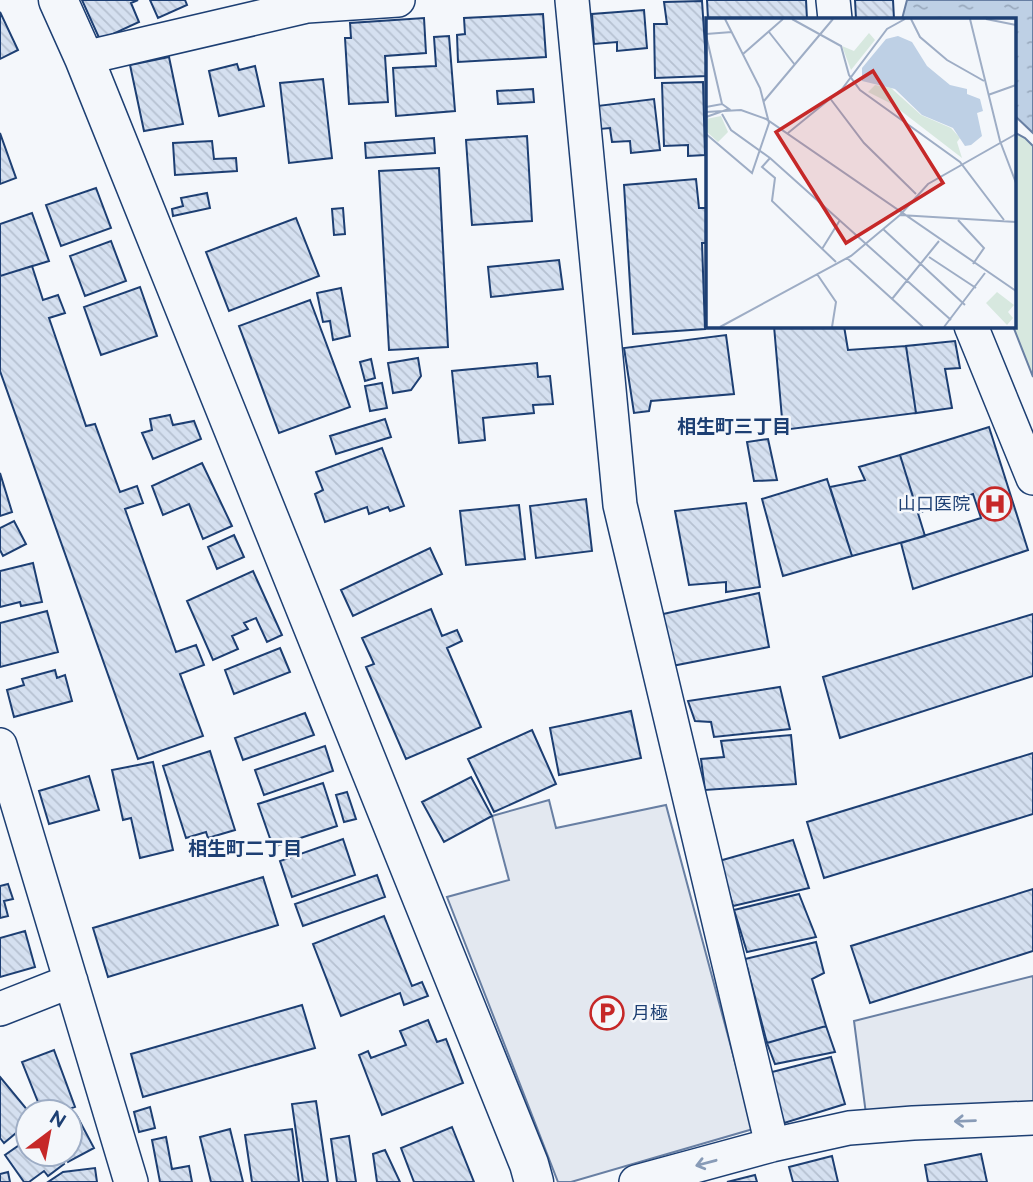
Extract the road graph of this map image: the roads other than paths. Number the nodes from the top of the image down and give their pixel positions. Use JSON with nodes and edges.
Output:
{"nodes":[{"id":1,"x":58,"y":0,"type":"edge"},
{"id":2,"x":398,"y":0,"type":"edge"},
{"id":3,"x":572,"y":0,"type":"edge"},
{"id":4,"x":833,"y":0,"type":"edge"},
{"id":5,"x":835,"y":18,"type":"edge"},
{"id":6,"x":85,"y":58,"type":"junction"},
{"id":7,"x":971,"y":327,"type":"edge"},
{"id":8,"x":1033,"y":478,"type":"edge"},
{"id":9,"x":0,"y":745,"type":"edge"},
{"id":10,"x":71,"y":981,"type":"junction"},
{"id":11,"x":0,"y":1009,"type":"edge"},
{"id":12,"x":1033,"y":1118,"type":"edge"},
{"id":13,"x":772,"y":1145,"type":"junction"},
{"id":14,"x":131,"y":1182,"type":"edge"},
{"id":15,"x":534,"y":1182,"type":"edge"},
{"id":16,"x":636,"y":1182,"type":"edge"}],
"edges":[{"from":1,"to":6,"type":"street"},
{"from":2,"to":6,"type":"street"},
{"from":3,"to":13,"type":"street"},
{"from":4,"to":5,"type":"street"},
{"from":6,"to":15,"type":"street"},
{"from":7,"to":8,"type":"street"},
{"from":9,"to":10,"type":"street"},
{"from":10,"to":11,"type":"street"},
{"from":10,"to":14,"type":"street"},
{"from":12,"to":13,"type":"street","one_way":true},
{"from":13,"to":16,"type":"street","one_way":true}]}
